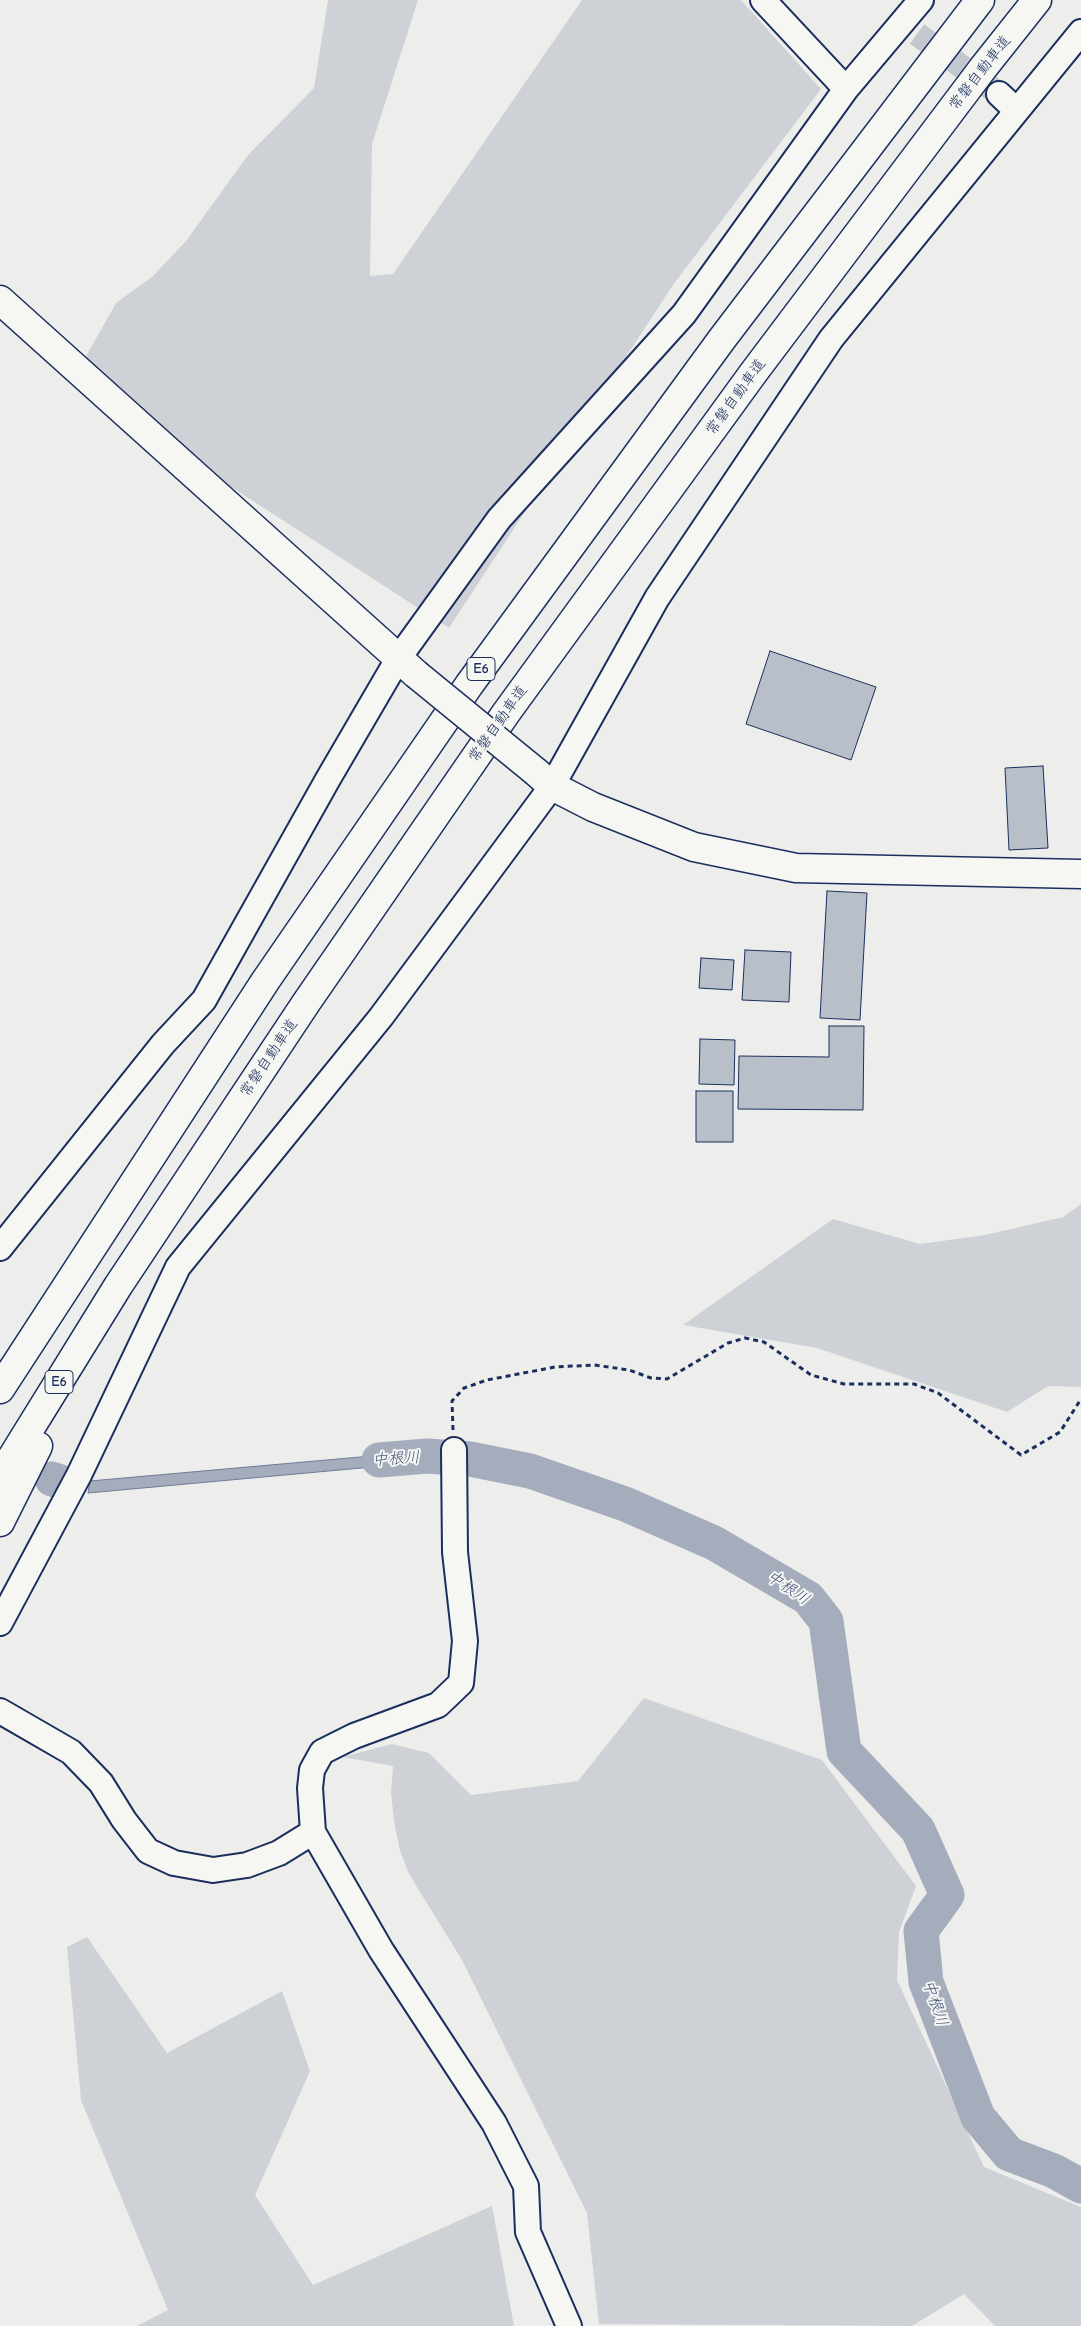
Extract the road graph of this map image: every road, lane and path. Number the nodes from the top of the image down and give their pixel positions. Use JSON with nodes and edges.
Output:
{"nodes":[{"id":1,"x":763,"y":0,"type":"edge"},
{"id":2,"x":921,"y":0,"type":"edge"},
{"id":3,"x":980,"y":0,"type":"edge"},
{"id":4,"x":1037,"y":0,"type":"edge"},
{"id":5,"x":1081,"y":32,"type":"edge"},
{"id":6,"x":846,"y":89,"type":"junction"},
{"id":7,"x":999,"y":94,"type":"tunnel mouth"},
{"id":8,"x":1016,"y":110,"type":"junction"},
{"id":9,"x":0,"y":300,"type":"edge"},
{"id":10,"x":407,"y":667,"type":"junction"},
{"id":11,"x":544,"y":779,"type":"junction"},
{"id":12,"x":1081,"y":874,"type":"edge"},
{"id":13,"x":0,"y":1248,"type":"edge"},
{"id":14,"x":118,"y":1286,"type":"junction"},
{"id":15,"x":0,"y":1387,"type":"edge"},
{"id":16,"x":1081,"y":1399,"type":"edge"},
{"id":17,"x":453,"y":1460,"type":"joint"},
{"id":18,"x":0,"y":1477,"type":"edge"},
{"id":19,"x":0,"y":1522,"type":"edge"},
{"id":20,"x":0,"y":1623,"type":"edge"},
{"id":21,"x":0,"y":1712,"type":"edge"},
{"id":22,"x":313,"y":1832,"type":"junction"},
{"id":23,"x":569,"y":2326,"type":"edge"}],
"edges":[{"from":1,"to":6,"type":"street"},
{"from":2,"to":6,"type":"street"},
{"from":3,"to":15,"type":"main road","number":"E6"},
{"from":4,"to":14,"type":"main road","name":"常磐自動車道","number":"E6"},
{"from":5,"to":8,"type":"street"},
{"from":6,"to":10,"type":"street"},
{"from":7,"to":8,"type":"street"},
{"from":8,"to":11,"type":"street"},
{"from":9,"to":10,"type":"main road"},
{"from":10,"to":11,"type":"main road","bridge":true},
{"from":10,"to":13,"type":"street"},
{"from":11,"to":12,"type":"main road"},
{"from":11,"to":20,"type":"street"},
{"from":14,"to":18,"type":"main road","name":"常磐自動車道","number":"E6"},
{"from":14,"to":19,"type":"main road"},
{"from":16,"to":17,"type":"path"},
{"from":17,"to":22,"type":"street"},
{"from":21,"to":22,"type":"street"},
{"from":22,"to":23,"type":"street"}]}
